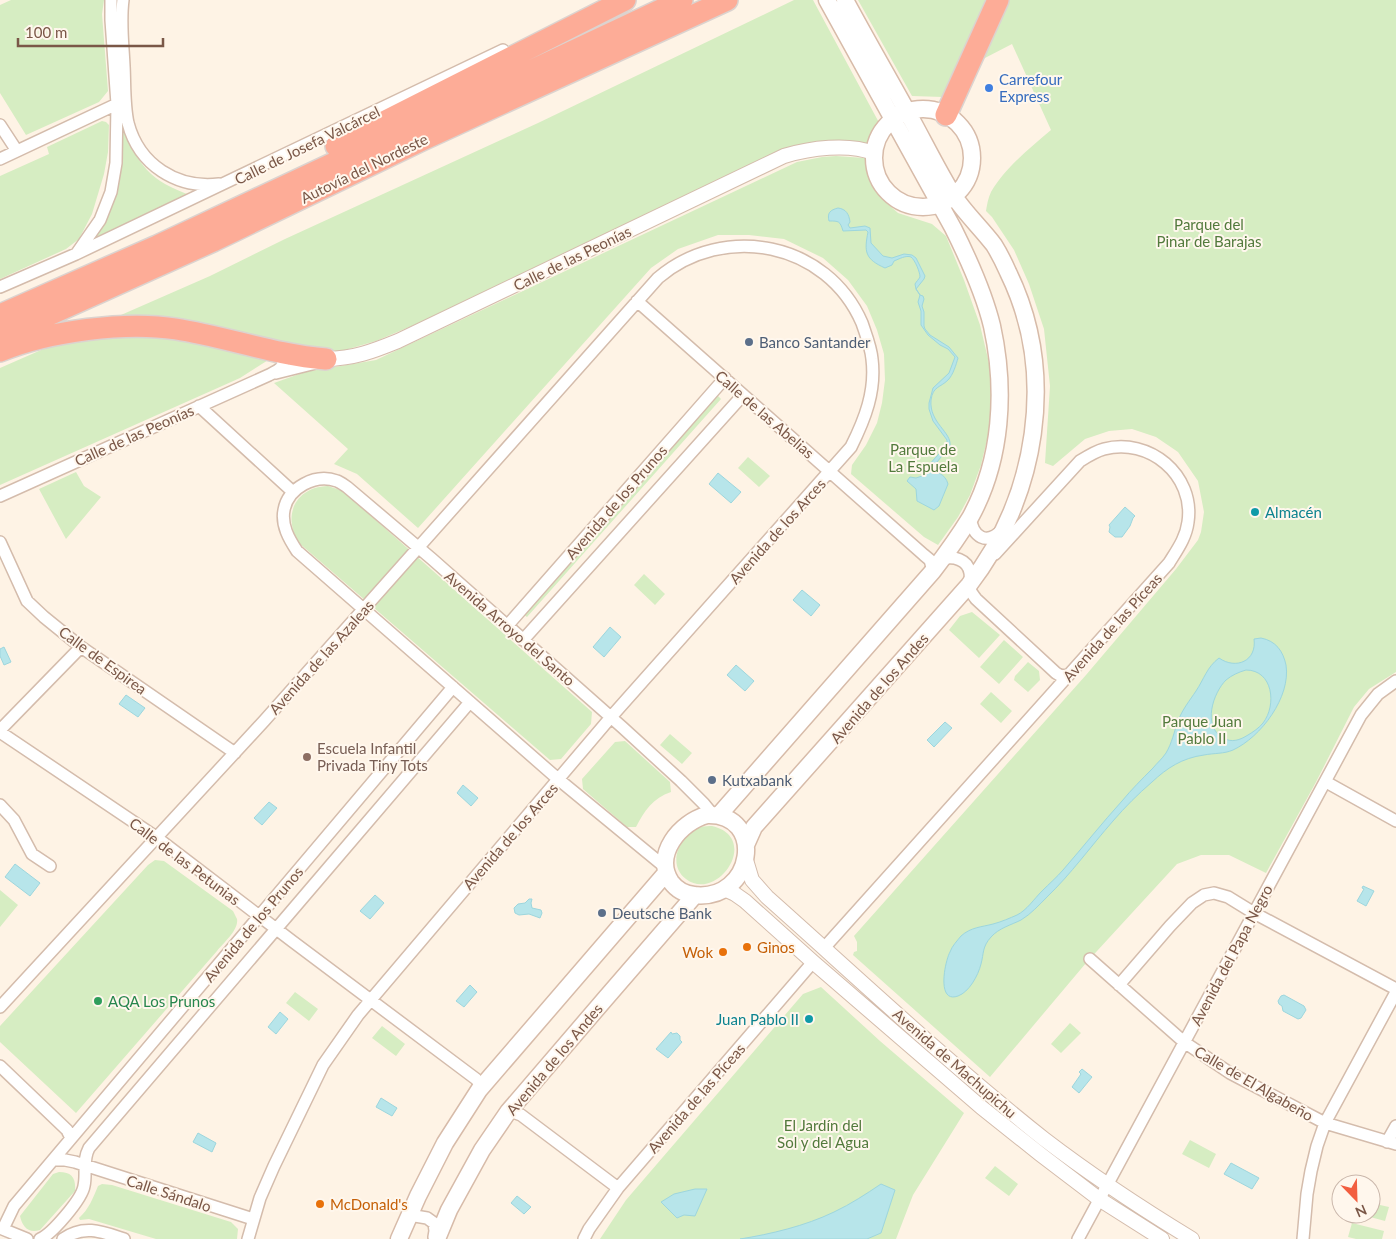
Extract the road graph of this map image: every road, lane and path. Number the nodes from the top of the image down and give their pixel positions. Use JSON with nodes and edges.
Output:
{"nodes":[{"id":1,"x":111,"y":0,"type":"edge"},
{"id":2,"x":123,"y":0,"type":"edge"},
{"id":3,"x":612,"y":0,"type":"edge"},
{"id":4,"x":625,"y":0,"type":"edge"},
{"id":5,"x":682,"y":0,"type":"edge"},
{"id":6,"x":727,"y":0,"type":"edge"},
{"id":7,"x":827,"y":0,"type":"edge"},
{"id":8,"x":845,"y":0,"type":"edge"},
{"id":9,"x":998,"y":0,"type":"edge"},
{"id":10,"x":847,"y":20,"type":"junction"},
{"id":11,"x":117,"y":104,"type":"junction"},
{"id":12,"x":907,"y":112,"type":"junction"},
{"id":13,"x":946,"y":115,"type":"junction"},
{"id":14,"x":892,"y":120,"type":"junction"},
{"id":15,"x":0,"y":125,"type":"edge"},
{"id":16,"x":17,"y":151,"type":"junction"},
{"id":17,"x":874,"y":154,"type":"junction"},
{"id":18,"x":0,"y":159,"type":"edge"},
{"id":19,"x":226,"y":184,"type":"junction"},
{"id":20,"x":954,"y":196,"type":"junction"},
{"id":21,"x":939,"y":205,"type":"junction"},
{"id":22,"x":157,"y":246,"type":"junction"},
{"id":23,"x":76,"y":254,"type":"junction"},
{"id":24,"x":0,"y":287,"type":"edge"},
{"id":25,"x":637,"y":301,"type":"junction"},
{"id":26,"x":0,"y":315,"type":"edge"},
{"id":27,"x":0,"y":337,"type":"edge"},
{"id":28,"x":0,"y":350,"type":"edge"},
{"id":29,"x":278,"y":352,"type":"junction"},
{"id":30,"x":326,"y":359,"type":"junction"},
{"id":31,"x":269,"y":375,"type":"junction"},
{"id":32,"x":725,"y":378,"type":"junction"},
{"id":33,"x":743,"y":395,"type":"junction"},
{"id":34,"x":199,"y":406,"type":"junction"},
{"id":35,"x":830,"y":471,"type":"junction"},
{"id":36,"x":293,"y":492,"type":"junction"},
{"id":37,"x":0,"y":496,"type":"edge"},
{"id":38,"x":970,"y":517,"type":"junction"},
{"id":39,"x":1006,"y":526,"type":"junction"},
{"id":40,"x":0,"y":542,"type":"edge"},
{"id":41,"x":417,"y":547,"type":"junction"},
{"id":42,"x":985,"y":564,"type":"junction"},
{"id":43,"x":937,"y":565,"type":"junction"},
{"id":44,"x":969,"y":585,"type":"junction"},
{"id":45,"x":364,"y":609,"type":"junction"},
{"id":46,"x":507,"y":626,"type":"junction"},
{"id":47,"x":523,"y":640,"type":"junction"},
{"id":48,"x":81,"y":646,"type":"junction"},
{"id":49,"x":1068,"y":676,"type":"junction"},
{"id":50,"x":1396,"y":681,"type":"edge"},
{"id":51,"x":453,"y":687,"type":"junction"},
{"id":52,"x":470,"y":702,"type":"junction"},
{"id":53,"x":611,"y":717,"type":"junction"},
{"id":54,"x":0,"y":731,"type":"edge"},
{"id":55,"x":235,"y":753,"type":"junction"},
{"id":56,"x":558,"y":779,"type":"junction"},
{"id":57,"x":1326,"y":782,"type":"junction"},
{"id":58,"x":0,"y":805,"type":"edge"},
{"id":59,"x":716,"y":815,"type":"junction"},
{"id":60,"x":1396,"y":821,"type":"edge"},
{"id":61,"x":156,"y":837,"type":"junction"},
{"id":62,"x":746,"y":852,"type":"junction"},
{"id":63,"x":50,"y":866,"type":"dead end"},
{"id":64,"x":666,"y":870,"type":"junction"},
{"id":65,"x":724,"y":889,"type":"junction"},
{"id":66,"x":695,"y":895,"type":"junction"},
{"id":67,"x":1254,"y":913,"type":"junction"},
{"id":68,"x":260,"y":916,"type":"junction"},
{"id":69,"x":276,"y":929,"type":"junction"},
{"id":70,"x":824,"y":948,"type":"junction"},
{"id":71,"x":1090,"y":959,"type":"dead end"},
{"id":72,"x":814,"y":962,"type":"junction"},
{"id":73,"x":1119,"y":985,"type":"junction"},
{"id":74,"x":1396,"y":990,"type":"edge"},
{"id":75,"x":370,"y":1000,"type":"junction"},
{"id":76,"x":0,"y":1007,"type":"edge"},
{"id":77,"x":1184,"y":1042,"type":"junction"},
{"id":78,"x":0,"y":1066,"type":"edge"},
{"id":79,"x":479,"y":1090,"type":"junction"},
{"id":80,"x":508,"y":1112,"type":"junction"},
{"id":81,"x":1325,"y":1123,"type":"junction"},
{"id":82,"x":1396,"y":1126,"type":"edge"},
{"id":83,"x":71,"y":1138,"type":"junction"},
{"id":84,"x":1392,"y":1143,"type":"edge"},
{"id":85,"x":52,"y":1160,"type":"junction"},
{"id":86,"x":84,"y":1166,"type":"junction"},
{"id":87,"x":1107,"y":1184,"type":"junction"},
{"id":88,"x":618,"y":1188,"type":"junction"},
{"id":89,"x":1099,"y":1199,"type":"junction"},
{"id":90,"x":409,"y":1215,"type":"junction"},
{"id":91,"x":253,"y":1219,"type":"junction"},
{"id":92,"x":1,"y":1228,"type":"edge"},
{"id":93,"x":27,"y":1239,"type":"edge"},
{"id":94,"x":40,"y":1239,"type":"edge"},
{"id":95,"x":63,"y":1239,"type":"edge"},
{"id":96,"x":124,"y":1239,"type":"edge"},
{"id":97,"x":248,"y":1239,"type":"edge"},
{"id":98,"x":398,"y":1239,"type":"edge"},
{"id":99,"x":433,"y":1239,"type":"edge"},
{"id":100,"x":437,"y":1239,"type":"edge"},
{"id":101,"x":584,"y":1239,"type":"edge"},
{"id":102,"x":1079,"y":1239,"type":"edge"},
{"id":103,"x":1162,"y":1239,"type":"edge"},
{"id":104,"x":1192,"y":1239,"type":"edge"},
{"id":105,"x":1303,"y":1239,"type":"edge"}],
"edges":[{"from":1,"to":11,"type":"street"},
{"from":2,"to":19,"type":"street"},
{"from":3,"to":19,"type":"street","name":"Calle de Josefa Valcárcel"},
{"from":4,"to":22,"type":"highway"},
{"from":5,"to":22,"type":"highway","name":"Autovía del Nordeste"},
{"from":6,"to":27,"type":"highway","name":"Autovía del Nordeste"},
{"from":7,"to":10,"type":"main road"},
{"from":8,"to":10,"type":"main road"},
{"from":9,"to":13,"type":"highway"},
{"from":10,"to":12,"type":"main road","name":"Avenida de los Andes"},
{"from":10,"to":14,"type":"main road"},
{"from":11,"to":16,"type":"street"},
{"from":11,"to":23,"type":"street"},
{"from":12,"to":13,"type":"main road"},
{"from":12,"to":14,"type":"main road"},
{"from":12,"to":20,"type":"main road","name":"Avenida de los Andes"},
{"from":13,"to":20,"type":"main road"},
{"from":14,"to":17,"type":"main road"},
{"from":14,"to":21,"type":"main road"},
{"from":15,"to":16,"type":"street"},
{"from":16,"to":18,"type":"street"},
{"from":17,"to":21,"type":"main road"},
{"from":17,"to":30,"type":"street","name":"Calle de las Peonías"},
{"from":19,"to":23,"type":"street","name":"Calle de Josefa Valcárcel"},
{"from":20,"to":21,"type":"main road"},
{"from":20,"to":39,"type":"main road","name":"Avenida de los Andes"},
{"from":21,"to":38,"type":"main road"},
{"from":22,"to":26,"type":"highway","name":"Autovía del Nordeste"},
{"from":23,"to":24,"type":"street","name":"Calle de Josefa Valcárcel"},
{"from":25,"to":32,"type":"street","name":"Calle de las Abelias"},
{"from":25,"to":35,"type":"street","name":"Avenida de los Arces"},
{"from":25,"to":41,"type":"street","name":"Avenida de las Azaleas"},
{"from":28,"to":29,"type":"highway"},
{"from":29,"to":30,"type":"highway"},
{"from":29,"to":31,"type":"street","name":"Calle de las Peonías"},
{"from":30,"to":31,"type":"street","name":"Calle de las Peonías"},
{"from":31,"to":34,"type":"street","name":"Calle de las Peonías"},
{"from":32,"to":33,"type":"street","name":"Calle de las Abelias"},
{"from":32,"to":46,"type":"street","name":"Avenida de los Prunos"},
{"from":33,"to":35,"type":"street","name":"Calle de las Abelias"},
{"from":33,"to":47,"type":"street","name":"Avenida de los Prunos"},
{"from":34,"to":36,"type":"street"},
{"from":34,"to":37,"type":"street","name":"Calle de las Peonías"},
{"from":35,"to":43,"type":"street","name":"Calle de las Abelias"},
{"from":35,"to":53,"type":"street","name":"Avenida de los Arces"},
{"from":36,"to":41,"type":"street","name":"Avenida Arroyo del Santo"},
{"from":36,"to":45,"type":"street"},
{"from":38,"to":39,"type":"street"},
{"from":38,"to":43,"type":"main road"},
{"from":39,"to":42,"type":"main road","name":"Avenida de los Andes"},
{"from":40,"to":48,"type":"street","name":"Calle de Espirea"},
{"from":41,"to":45,"type":"street","name":"Avenida de las Azaleas"},
{"from":41,"to":46,"type":"street","name":"Avenida Arroyo del Santo"},
{"from":42,"to":44,"type":"main road","name":"Avenida de los Andes"},
{"from":42,"to":49,"type":"street","name":"Avenida de las Píceas"},
{"from":43,"to":44,"type":"street"},
{"from":43,"to":59,"type":"main road"},
{"from":44,"to":49,"type":"street"},
{"from":44,"to":62,"type":"main road","name":"Avenida de los Andes"},
{"from":45,"to":51,"type":"street"},
{"from":45,"to":55,"type":"street","name":"Avenida de las Azaleas"},
{"from":46,"to":47,"type":"street","name":"Avenida Arroyo del Santo"},
{"from":47,"to":53,"type":"street","name":"Avenida Arroyo del Santo"},
{"from":48,"to":54,"type":"street"},
{"from":48,"to":55,"type":"street","name":"Calle de Espirea"},
{"from":49,"to":70,"type":"street","name":"Avenida de las Píceas"},
{"from":50,"to":57,"type":"street","name":"Avenida del Papa Negro"},
{"from":51,"to":52,"type":"street"},
{"from":51,"to":68,"type":"street","name":"Avenida de los Prunos"},
{"from":52,"to":56,"type":"street"},
{"from":52,"to":69,"type":"street","name":"Avenida de los Prunos"},
{"from":53,"to":56,"type":"street","name":"Avenida de los Arces"},
{"from":53,"to":59,"type":"street","name":"Avenida Arroyo del Santo"},
{"from":54,"to":61,"type":"street","name":"Calle de las Petunias"},
{"from":55,"to":61,"type":"street","name":"Avenida de las Azaleas"},
{"from":56,"to":64,"type":"street"},
{"from":56,"to":75,"type":"street","name":"Avenida de los Arces"},
{"from":57,"to":60,"type":"street"},
{"from":57,"to":67,"type":"street","name":"Avenida del Papa Negro"},
{"from":58,"to":63,"type":"street"},
{"from":59,"to":62,"type":"main road"},
{"from":59,"to":64,"type":"main road"},
{"from":61,"to":68,"type":"street","name":"Calle de las Petunias"},
{"from":61,"to":76,"type":"street","name":"Avenida de las Azaleas"},
{"from":62,"to":65,"type":"main road"},
{"from":62,"to":70,"type":"street","name":"Avenida de Machupichu"},
{"from":64,"to":66,"type":"main road"},
{"from":64,"to":79,"type":"main road"},
{"from":65,"to":66,"type":"main road"},
{"from":65,"to":72,"type":"street","name":"Avenida de Machupichu"},
{"from":66,"to":80,"type":"main road","name":"Avenida de los Andes"},
{"from":67,"to":73,"type":"street"},
{"from":67,"to":74,"type":"street"},
{"from":67,"to":77,"type":"street","name":"Avenida del Papa Negro"},
{"from":68,"to":69,"type":"street","name":"Calle de las Petunias"},
{"from":68,"to":83,"type":"street","name":"Avenida de los Prunos"},
{"from":69,"to":75,"type":"street","name":"Calle de las Petunias"},
{"from":69,"to":86,"type":"street","name":"Avenida de los Prunos"},
{"from":70,"to":72,"type":"street"},
{"from":70,"to":87,"type":"street","name":"Avenida de Machupichu"},
{"from":71,"to":73,"type":"street","name":"Calle de El Algabeño"},
{"from":72,"to":88,"type":"street","name":"Avenida de las Píceas"},
{"from":72,"to":89,"type":"street","name":"Avenida de Machupichu"},
{"from":73,"to":77,"type":"street","name":"Calle de El Algabeño"},
{"from":74,"to":81,"type":"street"},
{"from":75,"to":79,"type":"street","name":"Calle de las Petunias"},
{"from":75,"to":91,"type":"street","name":"Avenida de los Arces"},
{"from":77,"to":81,"type":"street","name":"Calle de El Algabeño"},
{"from":77,"to":87,"type":"street","name":"Avenida del Papa Negro"},
{"from":78,"to":83,"type":"street"},
{"from":79,"to":90,"type":"main road"},
{"from":80,"to":88,"type":"street"},
{"from":80,"to":100,"type":"main road","name":"Avenida de los Andes"},
{"from":81,"to":84,"type":"street","name":"Calle de El Algabeño"},
{"from":81,"to":105,"type":"street"},
{"from":82,"to":84,"type":"street","name":"Calle de El Algabeño"},
{"from":83,"to":85,"type":"street","name":"Avenida de los Prunos"},
{"from":85,"to":86,"type":"street"},
{"from":85,"to":92,"type":"street","name":"Avenida de los Prunos"},
{"from":86,"to":91,"type":"street","name":"Calle Sándalo"},
{"from":86,"to":94,"type":"street","name":"Avenida de los Prunos"},
{"from":87,"to":89,"type":"street","name":"Avenida del Papa Negro"},
{"from":87,"to":104,"type":"street","name":"Avenida de Machupichu"},
{"from":88,"to":101,"type":"street","name":"Avenida de las Píceas"},
{"from":89,"to":102,"type":"street","name":"Avenida del Papa Negro"},
{"from":89,"to":103,"type":"street","name":"Avenida de Machupichu"},
{"from":90,"to":98,"type":"main road"},
{"from":90,"to":99,"type":"street"},
{"from":91,"to":97,"type":"street","name":"Avenida de los Arces"},
{"from":92,"to":93,"type":"street"},
{"from":95,"to":96,"type":"street"}]}
